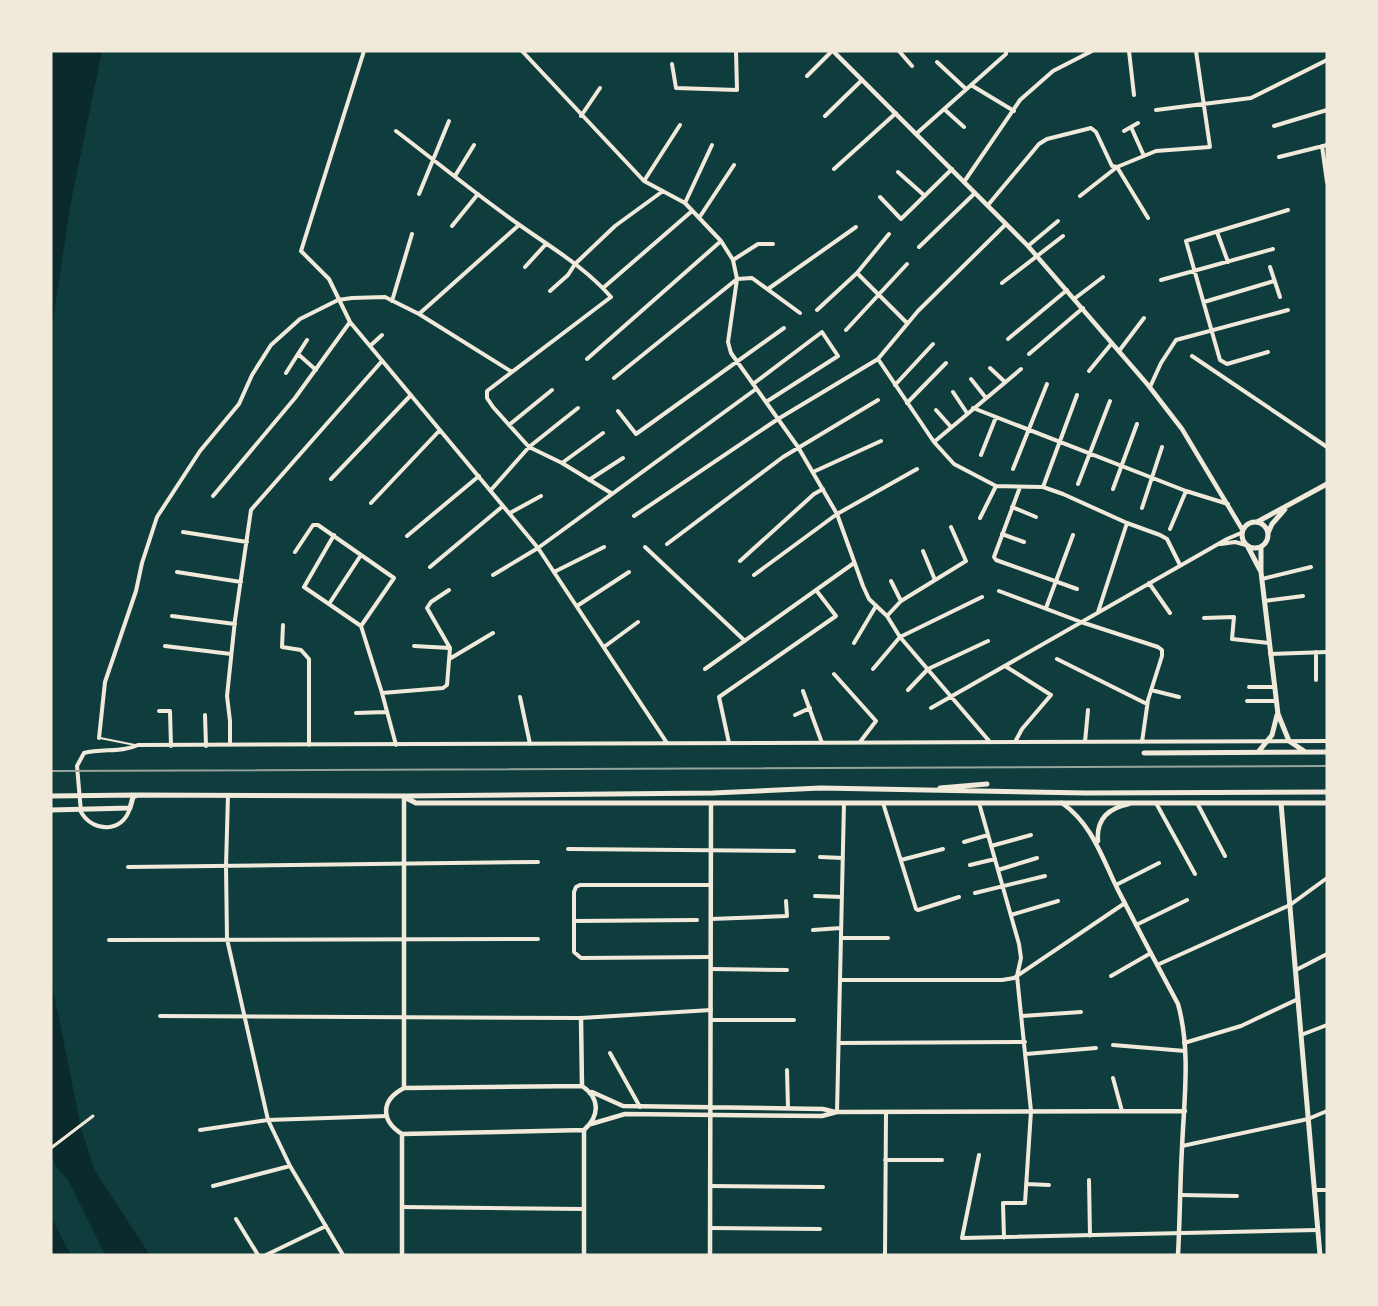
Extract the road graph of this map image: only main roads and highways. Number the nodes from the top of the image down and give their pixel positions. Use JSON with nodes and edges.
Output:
{"nodes":[{"id":1,"x":1327,"y":484,"type":"edge"},
{"id":2,"x":1288,"y":506,"type":"junction"},
{"id":3,"x":1257,"y":522,"type":"junction"},
{"id":4,"x":1268,"y":532,"type":"junction"},
{"id":5,"x":1246,"y":545,"type":"junction"},
{"id":6,"x":1261,"y":547,"type":"junction"},
{"id":7,"x":1261,"y":572,"type":"junction"},
{"id":8,"x":1278,"y":714,"type":"junction"},
{"id":9,"x":1259,"y":751,"type":"junction"},
{"id":10,"x":1304,"y":751,"type":"junction"},
{"id":11,"x":1327,"y":752,"type":"edge"},
{"id":12,"x":1144,"y":753,"type":"dead end"},
{"id":13,"x":987,"y":784,"type":"dead end"},
{"id":14,"x":828,"y":788,"type":"junction"},
{"id":15,"x":863,"y":789,"type":"junction"},
{"id":16,"x":923,"y":790,"type":"junction"},
{"id":17,"x":1327,"y":792,"type":"edge"},
{"id":18,"x":138,"y":795,"type":"junction"},
{"id":19,"x":51,"y":796,"type":"edge"},
{"id":20,"x":404,"y":796,"type":"junction"},
{"id":21,"x":828,"y":802,"type":"junction"},
{"id":22,"x":862,"y":802,"type":"junction"},
{"id":23,"x":1281,"y":803,"type":"junction"},
{"id":24,"x":1327,"y":803,"type":"edge"},
{"id":25,"x":51,"y":810,"type":"edge"},
{"id":26,"x":1320,"y":1255,"type":"edge"}],
"edges":[{"from":1,"to":2,"type":"main road"},
{"from":2,"to":3,"type":"main road"},
{"from":2,"to":4,"type":"main road"},
{"from":3,"to":4,"type":"main road"},
{"from":3,"to":5,"type":"main road"},
{"from":4,"to":6,"type":"main road"},
{"from":5,"to":6,"type":"main road"},
{"from":5,"to":7,"type":"main road"},
{"from":6,"to":7,"type":"main road"},
{"from":7,"to":8,"type":"main road"},
{"from":8,"to":9,"type":"main road"},
{"from":8,"to":10,"type":"main road"},
{"from":9,"to":10,"type":"main road"},
{"from":9,"to":12,"type":"main road"},
{"from":10,"to":11,"type":"main road"},
{"from":13,"to":16,"type":"main road"},
{"from":14,"to":15,"type":"main road"},
{"from":14,"to":20,"type":"main road"},
{"from":14,"to":21,"type":"main road"},
{"from":15,"to":16,"type":"main road"},
{"from":15,"to":22,"type":"main road"},
{"from":16,"to":17,"type":"main road"},
{"from":18,"to":19,"type":"main road"},
{"from":18,"to":20,"type":"main road"},
{"from":18,"to":25,"type":"main road"},
{"from":20,"to":21,"type":"main road"},
{"from":21,"to":22,"type":"main road"},
{"from":22,"to":23,"type":"main road"},
{"from":23,"to":24,"type":"main road"},
{"from":23,"to":26,"type":"main road"}]}
